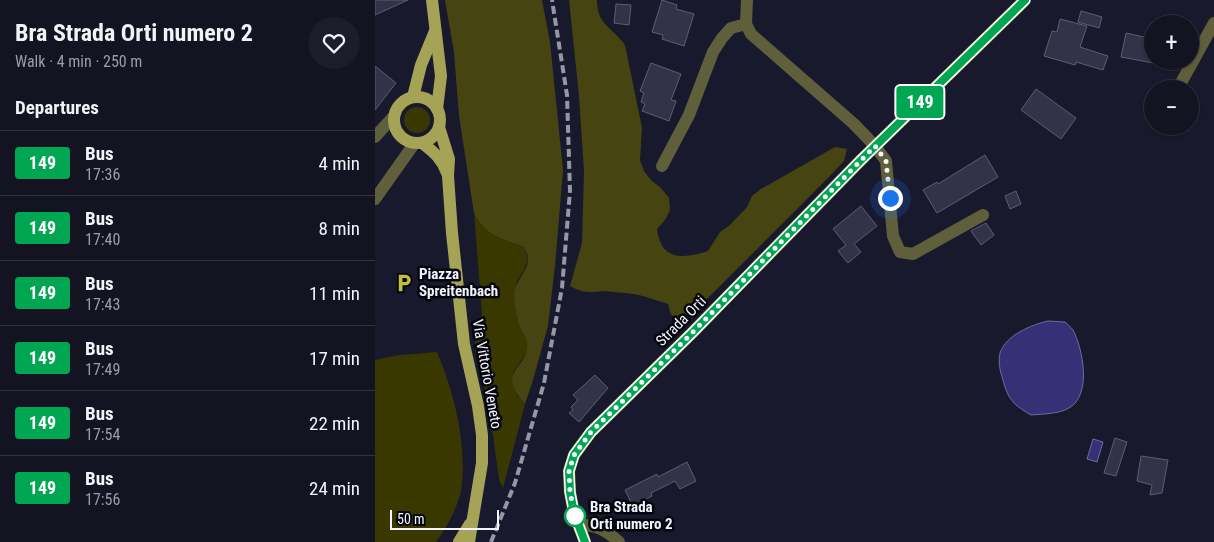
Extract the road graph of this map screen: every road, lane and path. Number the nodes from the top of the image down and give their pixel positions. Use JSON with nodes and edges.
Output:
{"nodes":[{"id":1,"x":433,"y":0,"type":"edge"},
{"id":2,"x":747,"y":0,"type":"edge"},
{"id":3,"x":1025,"y":0,"type":"edge"},
{"id":4,"x":1214,"y":23,"type":"edge"},
{"id":5,"x":746,"y":24,"type":"junction"},
{"id":6,"x":435,"y":31,"type":"junction"},
{"id":7,"x":1183,"y":80,"type":"edge"},
{"id":8,"x":413,"y":97,"type":"junction"},
{"id":9,"x":437,"y":109,"type":"junction"},
{"id":10,"x":393,"y":117,"type":"junction"},
{"id":11,"x":439,"y":126,"type":"junction"},
{"id":12,"x":375,"y":137,"type":"edge"},
{"id":13,"x":418,"y":143,"type":"junction"},
{"id":14,"x":875,"y":146,"type":"junction"},
{"id":15,"x":662,"y":166,"type":"dead end"},
{"id":16,"x":448,"y":176,"type":"junction"},
{"id":17,"x":375,"y":199,"type":"edge"},
{"id":18,"x":983,"y":215,"type":"dead end"},
{"id":19,"x":474,"y":518,"type":"junction"},
{"id":20,"x":579,"y":525,"type":"junction"},
{"id":21,"x":459,"y":542,"type":"edge"},
{"id":22,"x":469,"y":542,"type":"edge"},
{"id":23,"x":585,"y":542,"type":"edge"},
{"id":24,"x":619,"y":542,"type":"edge"}],
"edges":[{"from":1,"to":6,"type":"main road"},
{"from":2,"to":5,"type":"street"},
{"from":3,"to":14,"type":"main road","name":"Strada Orti"},
{"from":4,"to":7,"type":"street"},
{"from":5,"to":14,"type":"street"},
{"from":5,"to":15,"type":"street"},
{"from":6,"to":8,"type":"main road"},
{"from":6,"to":9,"type":"main road"},
{"from":8,"to":9,"type":"main road"},
{"from":8,"to":10,"type":"main road"},
{"from":9,"to":11,"type":"main road"},
{"from":10,"to":12,"type":"street"},
{"from":10,"to":13,"type":"main road"},
{"from":11,"to":13,"type":"main road"},
{"from":11,"to":16,"type":"main road","name":"Via Vittorio Veneto"},
{"from":13,"to":16,"type":"main road","name":"Via Vittorio Veneto"},
{"from":13,"to":17,"type":"street"},
{"from":14,"to":18,"type":"street"},
{"from":14,"to":20,"type":"main road","name":"Strada Orti"},
{"from":16,"to":19,"type":"main road","name":"Via Vittorio Veneto"},
{"from":19,"to":21,"type":"main road","name":"Via Vittorio Veneto"},
{"from":19,"to":22,"type":"main road","name":"Via Vittorio Veneto"},
{"from":20,"to":23,"type":"main road","name":"Strada Orti"},
{"from":20,"to":24,"type":"street"}]}
